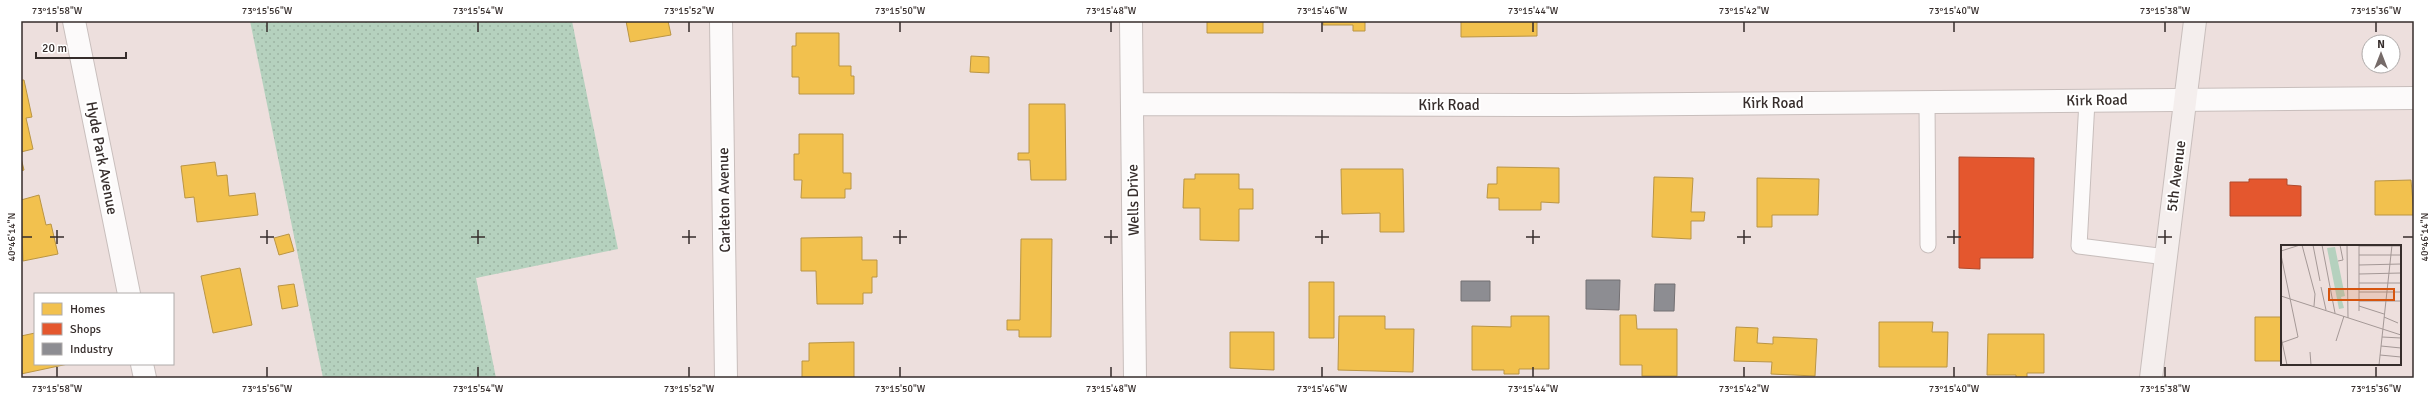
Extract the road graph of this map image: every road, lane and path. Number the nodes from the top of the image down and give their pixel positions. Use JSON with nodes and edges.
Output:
{"nodes":[{"id":1,"x":74,"y":21,"type":"edge"},
{"id":2,"x":721,"y":21,"type":"edge"},
{"id":3,"x":1131,"y":21,"type":"edge"},
{"id":4,"x":2195,"y":21,"type":"edge"},
{"id":5,"x":2414,"y":98,"type":"edge"},
{"id":6,"x":2185,"y":100,"type":"junction"},
{"id":7,"x":2087,"y":101,"type":"junction"},
{"id":8,"x":1927,"y":102,"type":"junction"},
{"id":9,"x":1132,"y":104,"type":"junction"},
{"id":10,"x":1928,"y":245,"type":"dead end"},
{"id":11,"x":2166,"y":257,"type":"junction"},
{"id":12,"x":128,"y":293,"type":"edge"},
{"id":13,"x":142,"y":365,"type":"edge"},
{"id":14,"x":145,"y":378,"type":"edge"},
{"id":15,"x":726,"y":378,"type":"edge"},
{"id":16,"x":1135,"y":378,"type":"edge"},
{"id":17,"x":2151,"y":378,"type":"edge"}],
"edges":[{"from":1,"to":12,"type":"street","name":"Hyde Park Avenue"},
{"from":2,"to":15,"type":"street","name":"Carleton Avenue"},
{"from":3,"to":9,"type":"street","name":"Wells Drive"},
{"from":4,"to":6,"type":"main road","name":"5th Avenue"},
{"from":5,"to":6,"type":"street","name":"Kirk Road"},
{"from":6,"to":7,"type":"street","name":"Kirk Road"},
{"from":6,"to":11,"type":"main road","name":"5th Avenue"},
{"from":7,"to":8,"type":"street","name":"Kirk Road"},
{"from":7,"to":11,"type":"lane"},
{"from":8,"to":9,"type":"street","name":"Kirk Road"},
{"from":8,"to":10,"type":"lane"},
{"from":9,"to":16,"type":"street","name":"Wells Drive"},
{"from":11,"to":17,"type":"main road","name":"5th Avenue"},
{"from":13,"to":14,"type":"street"}]}
